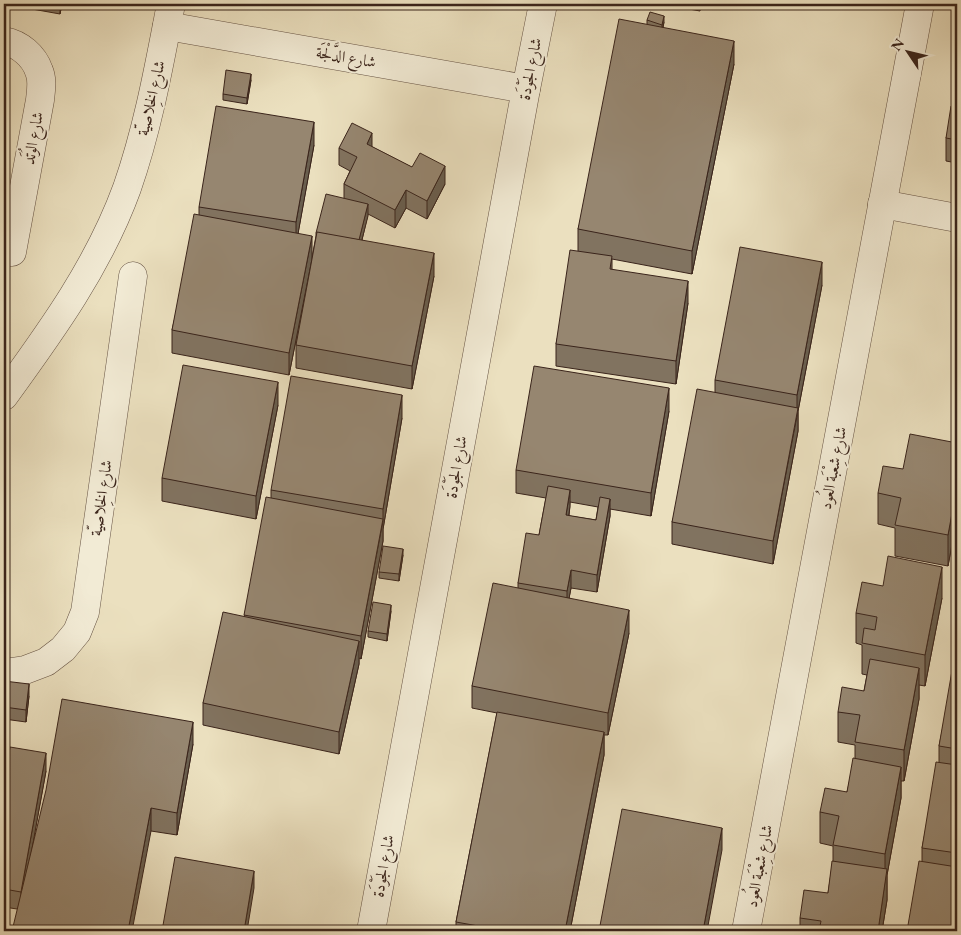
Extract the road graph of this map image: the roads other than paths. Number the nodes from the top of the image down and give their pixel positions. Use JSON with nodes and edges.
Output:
{"nodes":[{"id":1,"x":543,"y":4,"type":"edge"},
{"id":2,"x":920,"y":4,"type":"edge"},
{"id":3,"x":169,"y":15,"type":"edge"},
{"id":4,"x":4,"y":41,"type":"edge"},
{"id":5,"x":526,"y":89,"type":"junction"},
{"id":6,"x":882,"y":204,"type":"junction"},
{"id":7,"x":957,"y":218,"type":"edge"},
{"id":8,"x":12,"y":252,"type":"dead end"},
{"id":9,"x":132,"y":276,"type":"dead end"},
{"id":10,"x":4,"y":396,"type":"edge"},
{"id":11,"x":4,"y":673,"type":"edge"},
{"id":12,"x":372,"y":931,"type":"edge"},
{"id":13,"x":746,"y":931,"type":"edge"}],
"edges":[{"from":1,"to":5,"type":"street","name":"شارع الجَوْدَة"},
{"from":2,"to":6,"type":"street","name":"شارع شِعْبَة العُود"},
{"from":3,"to":5,"type":"street","name":"شارع الدَّلْجَة"},
{"from":3,"to":10,"type":"street","name":"شارع الخِلاصيّة"},
{"from":4,"to":8,"type":"street","name":"شارع الوُتَد"},
{"from":5,"to":12,"type":"street","name":"شارع الجَوْدَة"},
{"from":6,"to":7,"type":"street"},
{"from":6,"to":13,"type":"street","name":"شارع شِعْبَة العُود"},
{"from":9,"to":11,"type":"street","name":"شارع الخِلاصيّة"}]}
